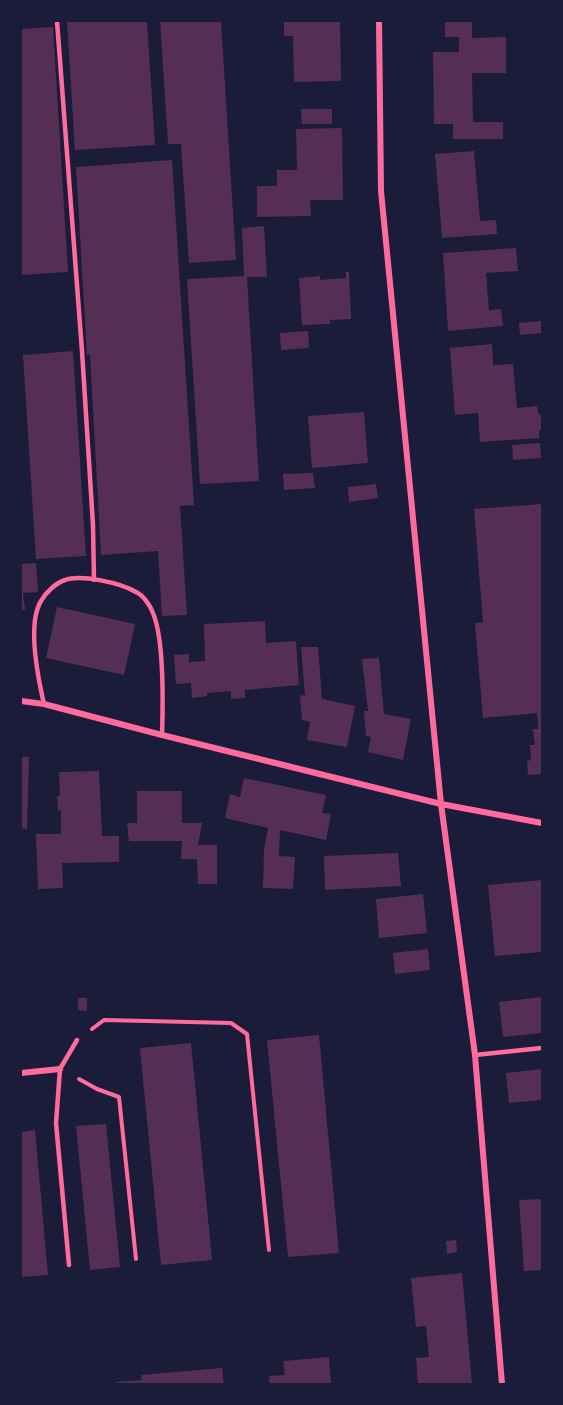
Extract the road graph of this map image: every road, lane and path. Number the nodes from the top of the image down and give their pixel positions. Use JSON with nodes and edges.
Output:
{"nodes":[{"id":1,"x":57,"y":21,"type":"edge"},
{"id":2,"x":379,"y":21,"type":"edge"},
{"id":3,"x":94,"y":580,"type":"junction"},
{"id":4,"x":21,"y":700,"type":"edge"},
{"id":5,"x":44,"y":704,"type":"junction"},
{"id":6,"x":162,"y":735,"type":"junction"},
{"id":7,"x":441,"y":804,"type":"junction"},
{"id":8,"x":542,"y":823,"type":"edge"},
{"id":9,"x":77,"y":1040,"type":"joint"},
{"id":10,"x":542,"y":1048,"type":"edge"},
{"id":11,"x":475,"y":1055,"type":"junction"},
{"id":12,"x":60,"y":1069,"type":"junction"},
{"id":13,"x":21,"y":1073,"type":"edge"},
{"id":14,"x":269,"y":1250,"type":"dead end"},
{"id":15,"x":136,"y":1259,"type":"dead end"},
{"id":16,"x":69,"y":1265,"type":"dead end"},
{"id":17,"x":502,"y":1384,"type":"edge"}],
"edges":[{"from":1,"to":3,"type":"lane"},
{"from":2,"to":7,"type":"street"},
{"from":3,"to":5,"type":"lane"},
{"from":3,"to":6,"type":"lane"},
{"from":4,"to":5,"type":"street"},
{"from":5,"to":6,"type":"street"},
{"from":6,"to":7,"type":"street"},
{"from":7,"to":8,"type":"street"},
{"from":7,"to":11,"type":"street"},
{"from":9,"to":12,"type":"lane"},
{"from":9,"to":14,"type":"path"},
{"from":10,"to":11,"type":"lane"},
{"from":11,"to":17,"type":"street"},
{"from":12,"to":13,"type":"street"},
{"from":12,"to":15,"type":"path"},
{"from":12,"to":16,"type":"lane"}]}
